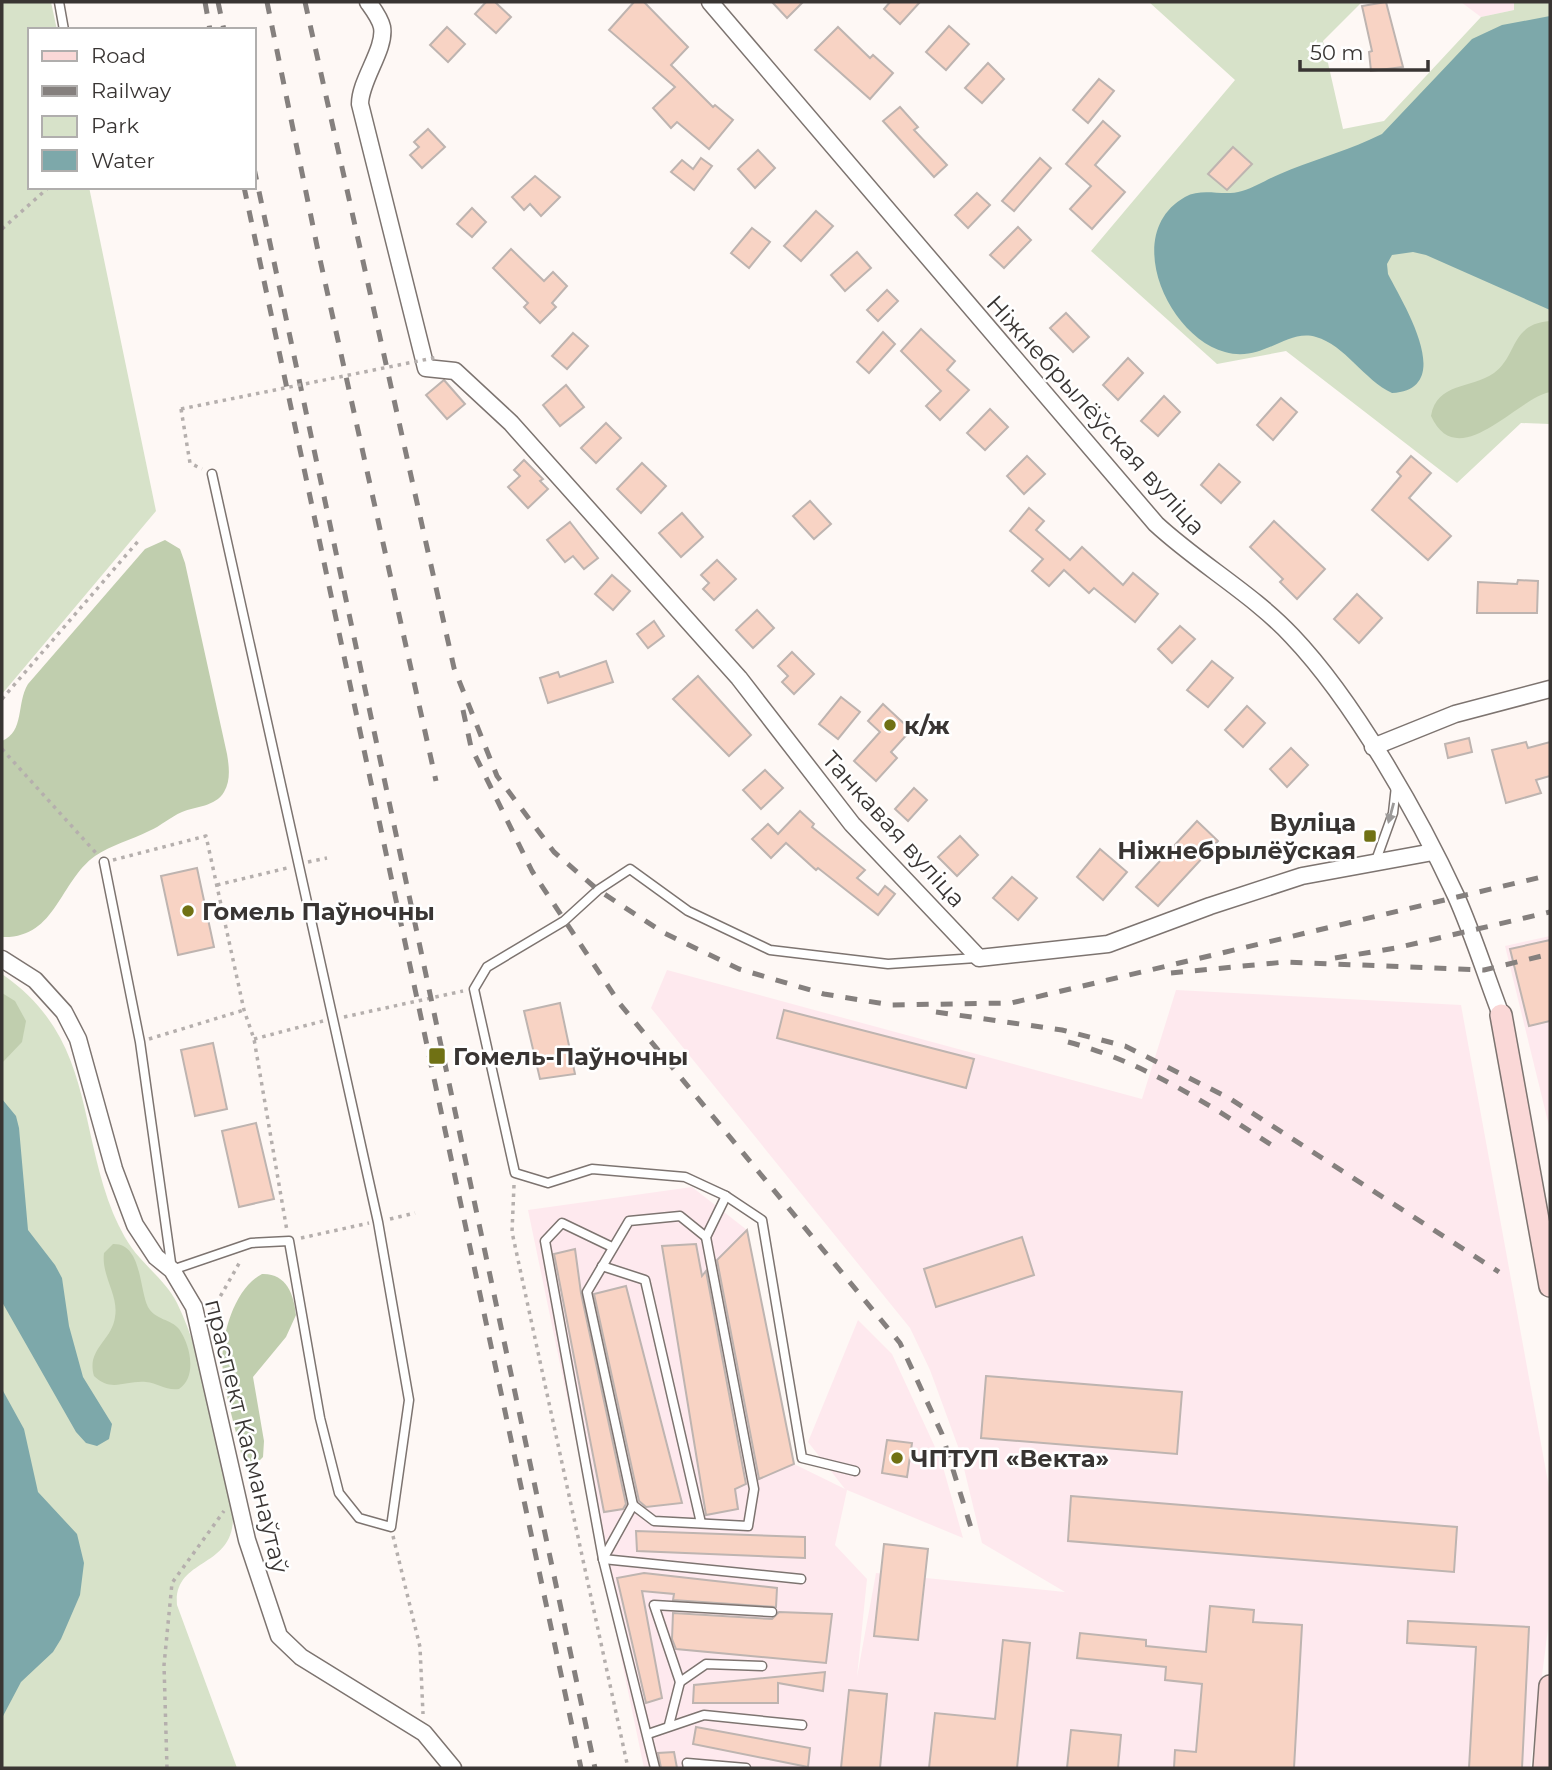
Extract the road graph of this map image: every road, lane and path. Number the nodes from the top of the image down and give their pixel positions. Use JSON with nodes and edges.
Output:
{"nodes":[{"id":1,"x":59,"y":2,"type":"edge"},
{"id":2,"x":368,"y":2,"type":"edge"},
{"id":3,"x":710,"y":2,"type":"edge"},
{"id":4,"x":64,"y":28,"type":"edge"},
{"id":5,"x":47,"y":189,"type":"edge"},
{"id":6,"x":2,"y":229,"type":"edge"},
{"id":7,"x":432,"y":362,"type":"junction"},
{"id":8,"x":190,"y":463,"type":"dead end"},
{"id":9,"x":212,"y":474,"type":"dead end"},
{"id":10,"x":141,"y":539,"type":"dead end"},
{"id":11,"x":1550,"y":689,"type":"edge"},
{"id":12,"x":2,"y":699,"type":"edge"},
{"id":13,"x":1373,"y":747,"type":"junction"},
{"id":14,"x":2,"y":749,"type":"edge"},
{"id":15,"x":1396,"y":786,"type":"junction"},
{"id":16,"x":1433,"y":852,"type":"junction"},
{"id":17,"x":104,"y":862,"type":"junction"},
{"id":18,"x":1375,"y":863,"type":"junction"},
{"id":19,"x":256,"y":877,"type":"dead end"},
{"id":20,"x":218,"y":885,"type":"junction"},
{"id":21,"x":979,"y":958,"type":"junction"},
{"id":22,"x":2,"y":959,"type":"edge"},
{"id":23,"x":474,"y":989,"type":"junction"},
{"id":24,"x":244,"y":1010,"type":"junction"},
{"id":25,"x":1501,"y":1015,"type":"joint"},
{"id":26,"x":332,"y":1019,"type":"junction"},
{"id":27,"x":254,"y":1039,"type":"junction"},
{"id":28,"x":140,"y":1042,"type":"junction"},
{"id":29,"x":515,"y":1172,"type":"junction"},
{"id":30,"x":726,"y":1196,"type":"junction"},
{"id":31,"x":332,"y":1231,"type":"dead end"},
{"id":32,"x":706,"y":1237,"type":"junction"},
{"id":33,"x":289,"y":1241,"type":"junction"},
{"id":34,"x":251,"y":1243,"type":"junction"},
{"id":35,"x":612,"y":1247,"type":"junction"},
{"id":36,"x":602,"y":1266,"type":"junction"},
{"id":37,"x":172,"y":1270,"type":"junction"},
{"id":38,"x":1550,"y":1286,"type":"edge"},
{"id":39,"x":201,"y":1330,"type":"junction"},
{"id":40,"x":855,"y":1471,"type":"dead end"},
{"id":41,"x":237,"y":1493,"type":"junction"},
{"id":42,"x":633,"y":1505,"type":"junction"},
{"id":43,"x":701,"y":1523,"type":"junction"},
{"id":44,"x":391,"y":1527,"type":"junction"},
{"id":45,"x":603,"y":1559,"type":"junction"},
{"id":46,"x":802,"y":1580,"type":"dead end"},
{"id":47,"x":772,"y":1612,"type":"dead end"},
{"id":48,"x":761,"y":1666,"type":"dead end"},
{"id":49,"x":680,"y":1682,"type":"junction"},
{"id":50,"x":1550,"y":1686,"type":"edge"},
{"id":51,"x":668,"y":1725,"type":"junction"},
{"id":52,"x":802,"y":1726,"type":"dead end"},
{"id":53,"x":424,"y":1733,"type":"junction"},
{"id":54,"x":648,"y":1734,"type":"junction"},
{"id":55,"x":167,"y":1768,"type":"edge"},
{"id":56,"x":453,"y":1768,"type":"edge"},
{"id":57,"x":628,"y":1768,"type":"edge"},
{"id":58,"x":655,"y":1768,"type":"edge"},
{"id":59,"x":688,"y":1768,"type":"edge"},
{"id":60,"x":737,"y":1768,"type":"edge"},
{"id":61,"x":746,"y":1768,"type":"edge"},
{"id":62,"x":1544,"y":1768,"type":"edge"}],
"edges":[{"from":1,"to":4,"type":"lane"},
{"from":2,"to":7,"type":"street"},
{"from":3,"to":13,"type":"street","name":"Ніжнебрылёўская вуліца"},
{"from":5,"to":6,"type":"path"},
{"from":7,"to":8,"type":"path","bridge":true},
{"from":7,"to":21,"type":"street","name":"Танкавая вуліца"},
{"from":9,"to":26,"type":"lane"},
{"from":10,"to":12,"type":"path"},
{"from":11,"to":13,"type":"street"},
{"from":13,"to":15,"type":"street","name":"Ніжнебрылёўская вуліца"},
{"from":14,"to":17,"type":"path"},
{"from":15,"to":16,"type":"street","name":"Ніжнебрылёўская вуліца"},
{"from":15,"to":18,"type":"lane","one_way":true},
{"from":16,"to":18,"type":"street"},
{"from":16,"to":25,"type":"street","name":"Ніжнебрылёўская вуліца"},
{"from":17,"to":20,"type":"path"},
{"from":17,"to":28,"type":"lane"},
{"from":18,"to":21,"type":"street"},
{"from":19,"to":20,"type":"path"},
{"from":20,"to":24,"type":"path"},
{"from":21,"to":23,"type":"lane"},
{"from":22,"to":37,"type":"street","name":"праспект Касманаўтаў"},
{"from":23,"to":26,"type":"path"},
{"from":23,"to":29,"type":"lane"},
{"from":24,"to":27,"type":"path"},
{"from":24,"to":28,"type":"path"},
{"from":25,"to":38,"type":"street"},
{"from":26,"to":27,"type":"path"},
{"from":26,"to":44,"type":"lane"},
{"from":27,"to":33,"type":"path"},
{"from":28,"to":37,"type":"lane"},
{"from":29,"to":30,"type":"lane"},
{"from":29,"to":57,"type":"path"},
{"from":30,"to":32,"type":"lane"},
{"from":30,"to":40,"type":"lane"},
{"from":31,"to":33,"type":"path"},
{"from":32,"to":35,"type":"lane"},
{"from":32,"to":43,"type":"lane"},
{"from":33,"to":34,"type":"lane"},
{"from":33,"to":44,"type":"lane"},
{"from":34,"to":37,"type":"lane"},
{"from":34,"to":39,"type":"path"},
{"from":35,"to":36,"type":"lane"},
{"from":35,"to":45,"type":"lane"},
{"from":36,"to":42,"type":"lane"},
{"from":36,"to":43,"type":"lane"},
{"from":37,"to":39,"type":"street","name":"праспект Касманаўтаў"},
{"from":39,"to":41,"type":"street","name":"праспект Касманаўтаў"},
{"from":41,"to":53,"type":"street","name":"праспект Касманаўтаў"},
{"from":41,"to":55,"type":"path"},
{"from":42,"to":43,"type":"lane"},
{"from":42,"to":45,"type":"lane"},
{"from":44,"to":53,"type":"path"},
{"from":45,"to":46,"type":"lane"},
{"from":45,"to":54,"type":"lane"},
{"from":47,"to":49,"type":"lane"},
{"from":48,"to":49,"type":"lane"},
{"from":49,"to":51,"type":"lane"},
{"from":50,"to":62,"type":"street"},
{"from":51,"to":52,"type":"lane"},
{"from":51,"to":54,"type":"lane"},
{"from":53,"to":56,"type":"street","name":"праспект Касманаўтаў"},
{"from":54,"to":58,"type":"lane"},
{"from":59,"to":60,"type":"lane"},
{"from":60,"to":61,"type":"lane"}]}
